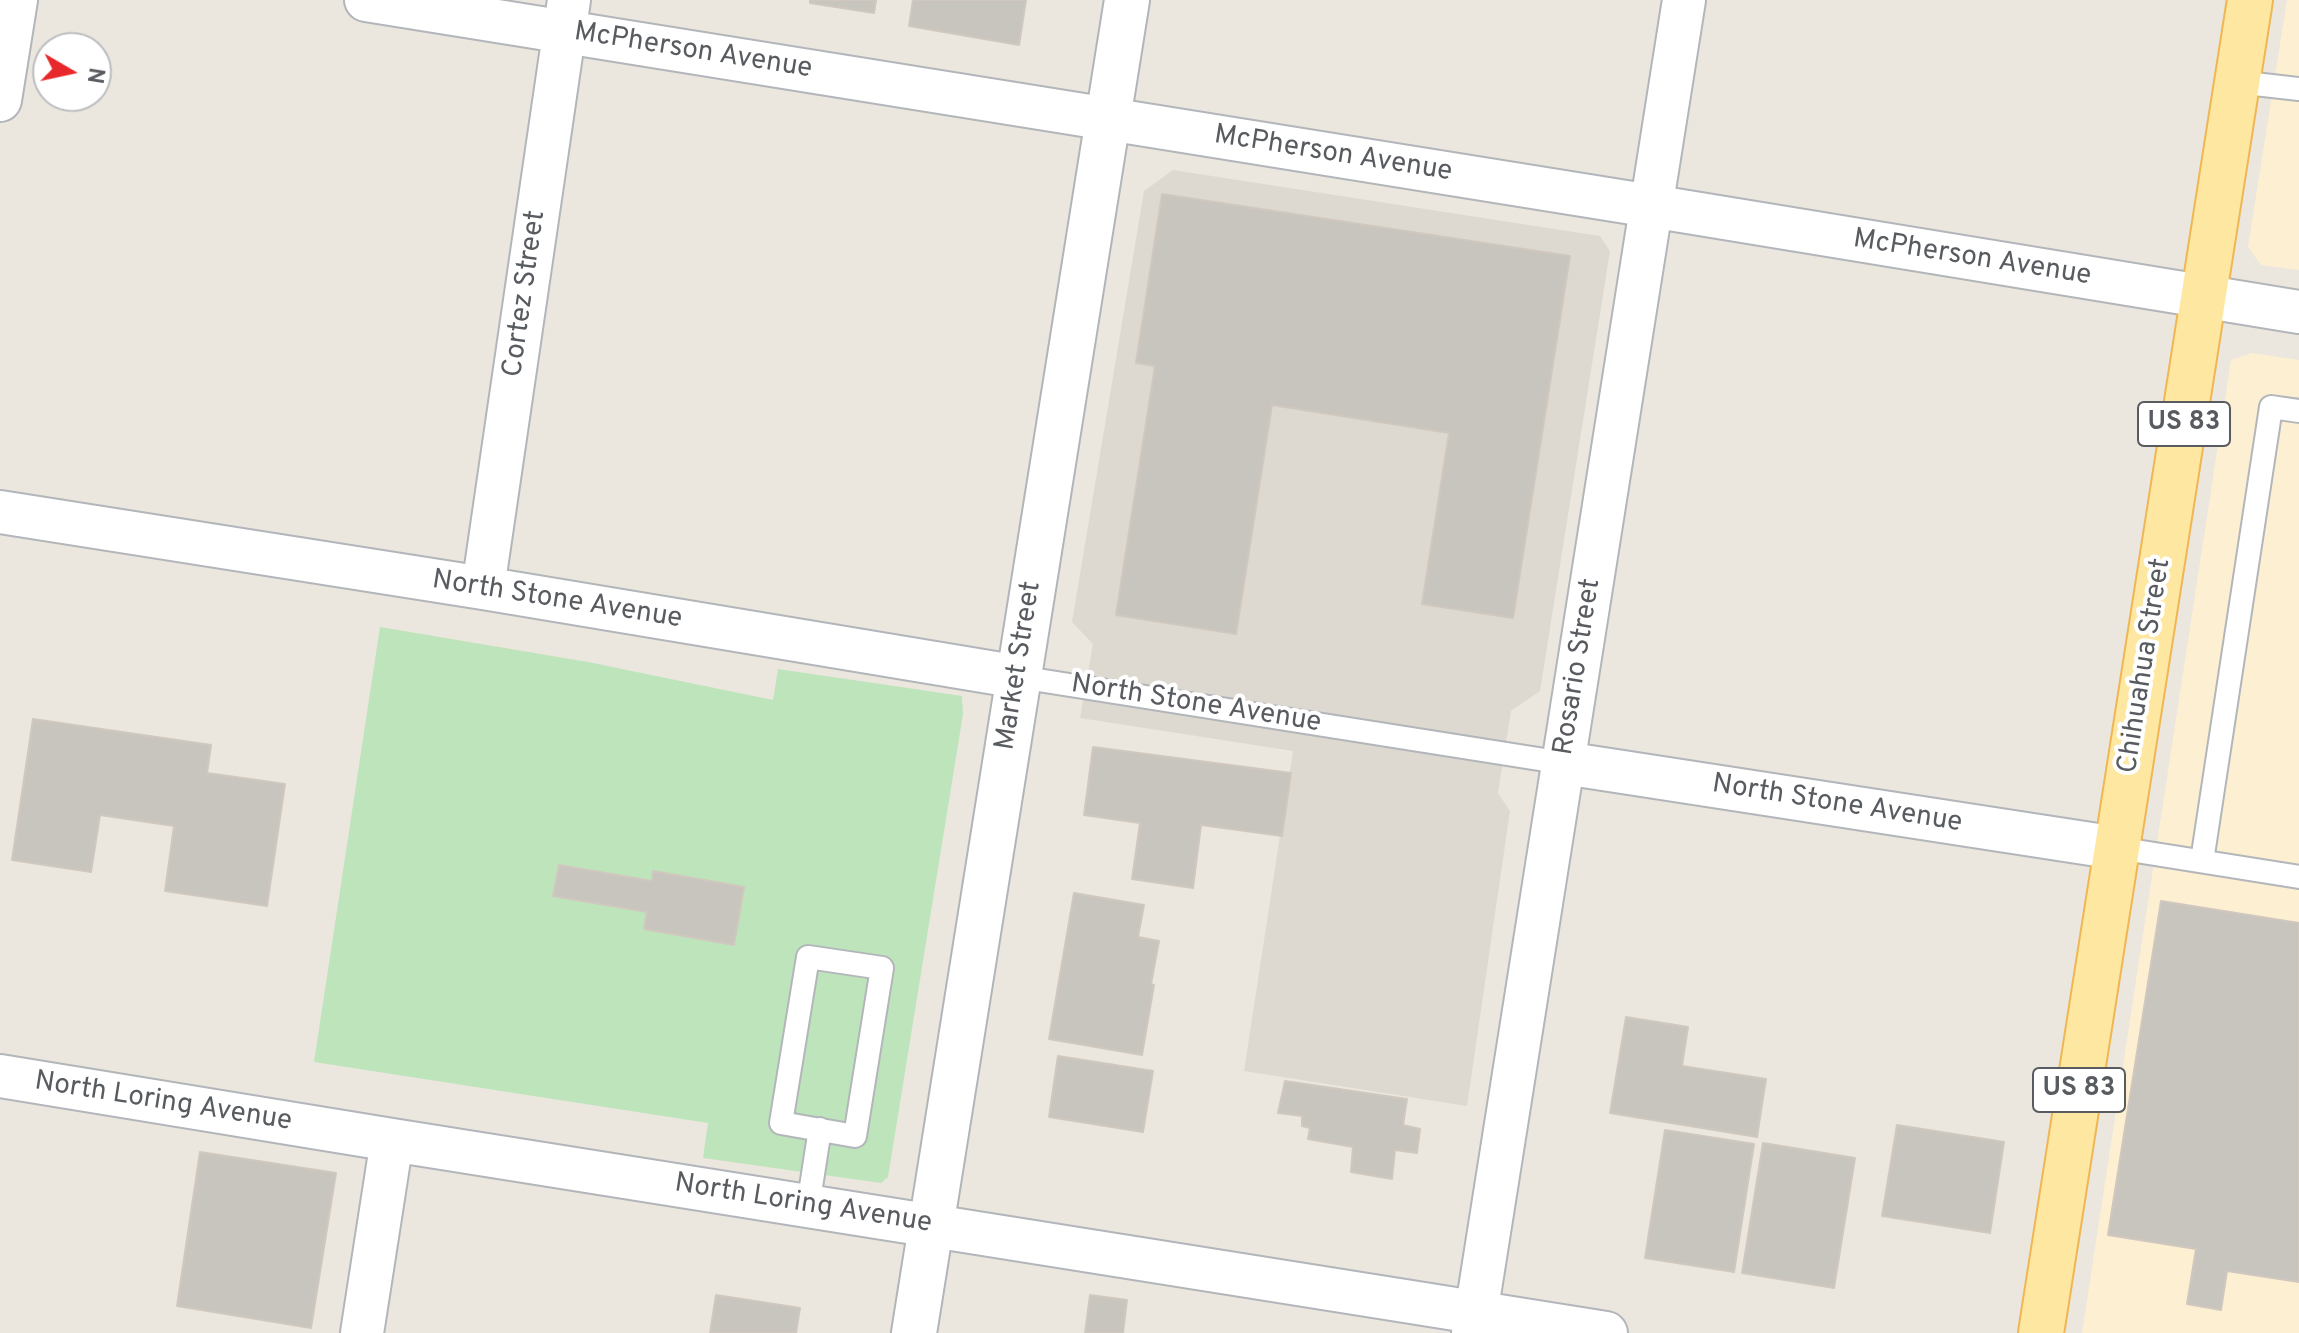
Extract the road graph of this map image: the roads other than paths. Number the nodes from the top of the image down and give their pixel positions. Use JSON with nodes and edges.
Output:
{"nodes":[{"id":1,"x":16,"y":0,"type":"edge"},
{"id":2,"x":366,"y":0,"type":"edge"},
{"id":3,"x":1127,"y":0,"type":"edge"},
{"id":4,"x":1684,"y":0,"type":"edge"},
{"id":5,"x":2250,"y":0,"type":"edge"},
{"id":6,"x":566,"y":16,"type":"edge"},
{"id":7,"x":2237,"y":82,"type":"junction"},
{"id":8,"x":2299,"y":89,"type":"edge"},
{"id":9,"x":0,"y":100,"type":"edge"},
{"id":10,"x":1108,"y":119,"type":"junction"},
{"id":11,"x":1651,"y":206,"type":"junction"},
{"id":12,"x":2204,"y":298,"type":"junction"},
{"id":13,"x":2299,"y":312,"type":"edge"},
{"id":14,"x":2299,"y":411,"type":"edge"},
{"id":15,"x":0,"y":512,"type":"edge"},
{"id":16,"x":483,"y":588,"type":"junction"},
{"id":17,"x":1019,"y":677,"type":"junction"},
{"id":18,"x":1564,"y":763,"type":"junction"},
{"id":19,"x":2117,"y":848,"type":"junction"},
{"id":20,"x":2202,"y":861,"type":"junction"},
{"id":21,"x":2298,"y":872,"type":"edge"},
{"id":22,"x":0,"y":1076,"type":"edge"},
{"id":23,"x":820,"y":1129,"type":"junction"},
{"id":24,"x":392,"y":1140,"type":"junction"},
{"id":25,"x":808,"y":1206,"type":"junction"},
{"id":26,"x":932,"y":1226,"type":"junction"},
{"id":27,"x":1474,"y":1323,"type":"edge"},
{"id":28,"x":362,"y":1333,"type":"edge"},
{"id":29,"x":914,"y":1333,"type":"edge"},
{"id":30,"x":1606,"y":1333,"type":"edge"},
{"id":31,"x":2041,"y":1333,"type":"edge"}],
"edges":[{"from":1,"to":9,"type":"street"},
{"from":2,"to":6,"type":"street","name":"McPherson Avenue"},
{"from":3,"to":10,"type":"street","name":"Market Street"},
{"from":4,"to":11,"type":"street","name":"Rosario Street"},
{"from":5,"to":7,"type":"main road","name":"Chihuahua Street","number":"US 83"},
{"from":6,"to":10,"type":"street","name":"McPherson Avenue"},
{"from":6,"to":16,"type":"street","name":"Cortez Street"},
{"from":7,"to":8,"type":"lane"},
{"from":7,"to":12,"type":"main road","name":"Chihuahua Street","number":"US 83"},
{"from":10,"to":11,"type":"street","name":"McPherson Avenue"},
{"from":10,"to":17,"type":"street","name":"Market Street"},
{"from":11,"to":12,"type":"street","name":"McPherson Avenue"},
{"from":11,"to":18,"type":"street","name":"Rosario Street"},
{"from":12,"to":13,"type":"street","name":"McPherson Avenue"},
{"from":12,"to":19,"type":"main road","name":"Chihuahua Street","number":"US 83"},
{"from":14,"to":20,"type":"lane"},
{"from":15,"to":16,"type":"street","name":"North Stone Avenue"},
{"from":16,"to":17,"type":"street","name":"North Stone Avenue"},
{"from":17,"to":18,"type":"lane","name":"North Stone Avenue"},
{"from":17,"to":26,"type":"street","name":"Market Street"},
{"from":18,"to":19,"type":"street","name":"North Stone Avenue"},
{"from":18,"to":27,"type":"street","name":"Rosario Street"},
{"from":19,"to":20,"type":"lane","name":"North Stone Avenue"},
{"from":19,"to":31,"type":"main road","name":"Chihuahua Street","number":"US 83"},
{"from":20,"to":21,"type":"lane","name":"North Stone Avenue"},
{"from":22,"to":24,"type":"street","name":"North Loring Avenue"},
{"from":23,"to":23,"type":"lane"},
{"from":23,"to":25,"type":"lane"},
{"from":24,"to":25,"type":"street","name":"North Loring Avenue"},
{"from":24,"to":28,"type":"street"},
{"from":25,"to":26,"type":"street","name":"North Loring Avenue"},
{"from":26,"to":27,"type":"street","name":"North Loring Avenue"},
{"from":26,"to":29,"type":"street","name":"Market Street"},
{"from":27,"to":30,"type":"street","name":"North Loring Avenue"}]}
